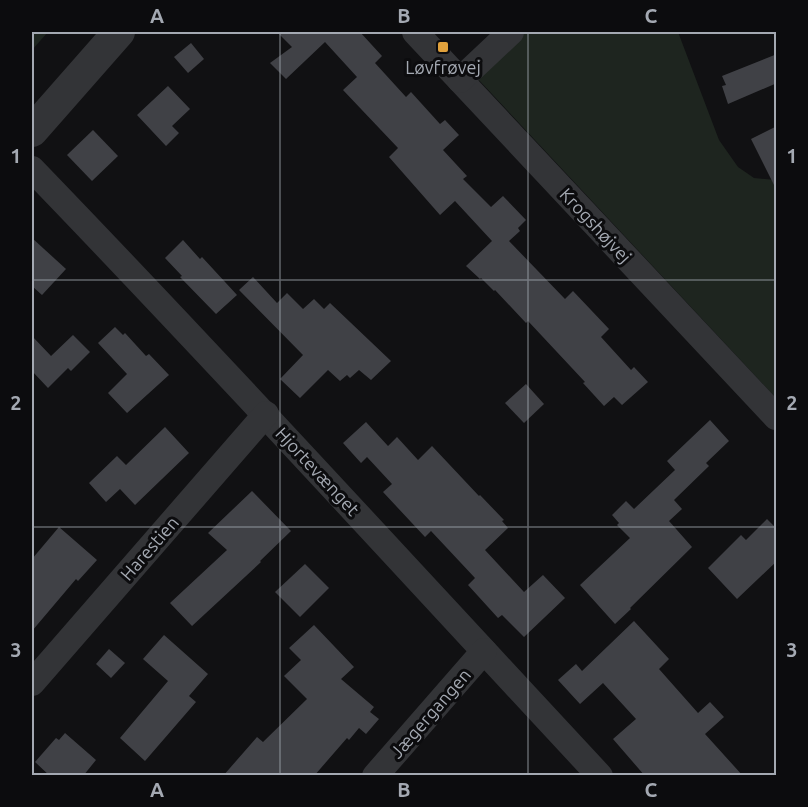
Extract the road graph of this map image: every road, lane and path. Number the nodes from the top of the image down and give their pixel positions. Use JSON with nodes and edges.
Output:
{"nodes":[{"id":1,"x":119,"y":32,"type":"edge"},
{"id":2,"x":416,"y":32,"type":"edge"},
{"id":3,"x":511,"y":32,"type":"edge"},
{"id":4,"x":460,"y":80,"type":"junction"},
{"id":5,"x":32,"y":131,"type":"edge"},
{"id":6,"x":32,"y":169,"type":"edge"},
{"id":7,"x":266,"y":414,"type":"junction"},
{"id":8,"x":777,"y":417,"type":"edge"},
{"id":9,"x":484,"y":651,"type":"junction"},
{"id":10,"x":32,"y":683,"type":"edge"},
{"id":11,"x":375,"y":776,"type":"edge"},
{"id":12,"x":600,"y":776,"type":"edge"}],
"edges":[{"from":1,"to":5,"type":"street"},
{"from":2,"to":4,"type":"street","name":"Krogshøjvej"},
{"from":3,"to":4,"type":"street"},
{"from":4,"to":8,"type":"street","name":"Krogshøjvej"},
{"from":6,"to":7,"type":"street","name":"Hjortevænget"},
{"from":7,"to":9,"type":"street","name":"Hjortevænget"},
{"from":7,"to":10,"type":"street","name":"Harestien"},
{"from":9,"to":11,"type":"street","name":"Jægergangen"},
{"from":9,"to":12,"type":"street","name":"Hjortevænget"}]}
